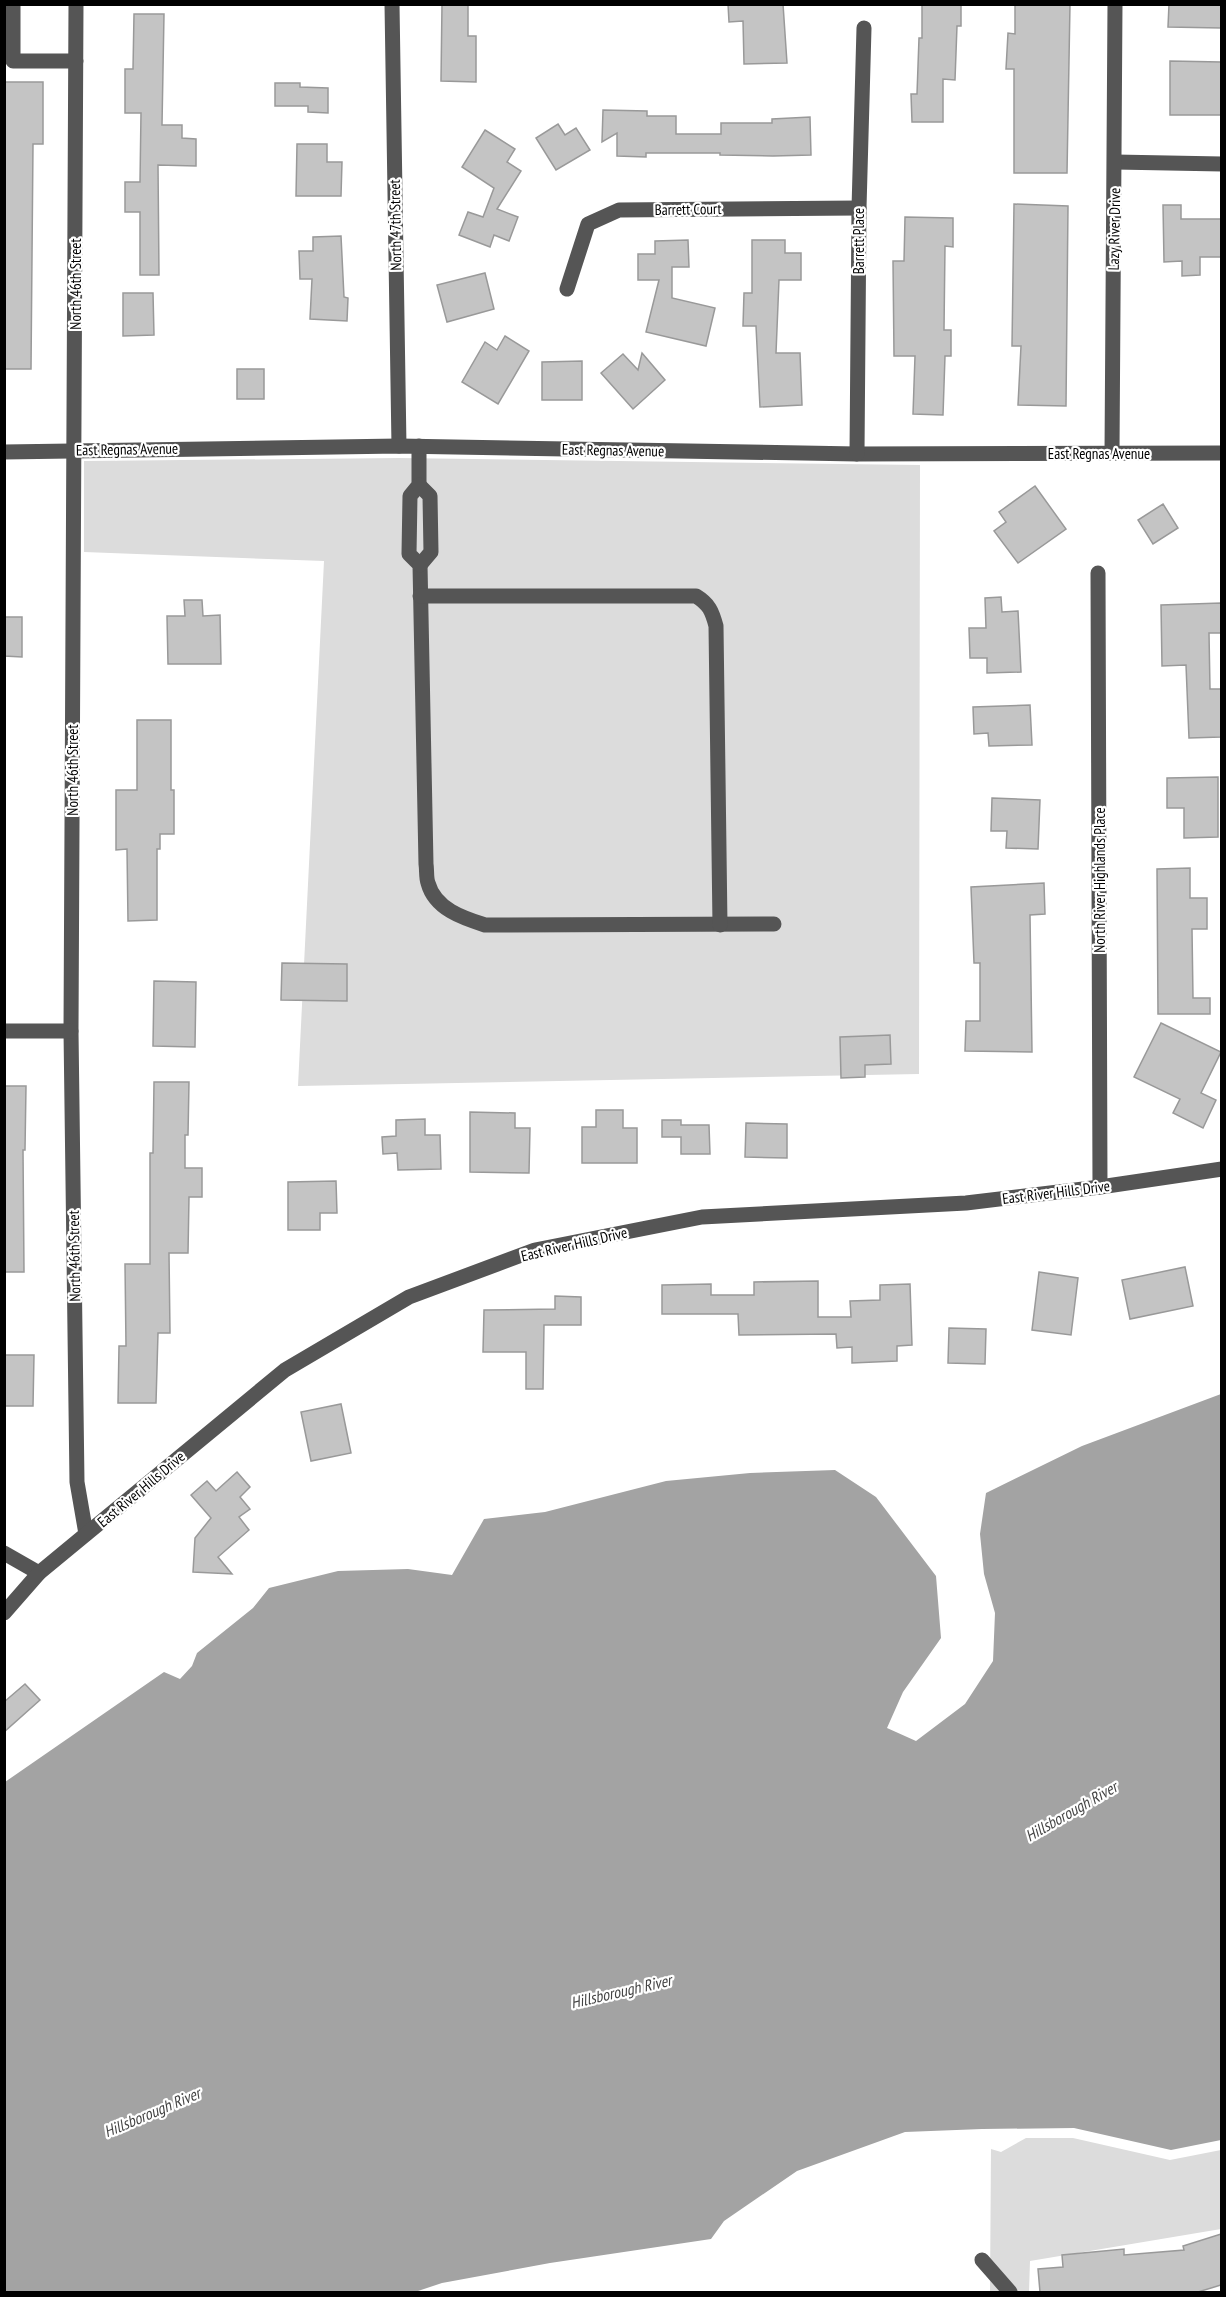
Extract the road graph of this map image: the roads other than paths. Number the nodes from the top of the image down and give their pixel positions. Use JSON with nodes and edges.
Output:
{"nodes":[{"id":1,"x":13,"y":4,"type":"edge"},
{"id":2,"x":76,"y":4,"type":"edge"},
{"id":3,"x":392,"y":4,"type":"edge"},
{"id":4,"x":1115,"y":4,"type":"edge"},
{"id":5,"x":864,"y":28,"type":"dead end"},
{"id":6,"x":9,"y":59,"type":"edge"},
{"id":7,"x":76,"y":61,"type":"junction"},
{"id":8,"x":1115,"y":162,"type":"junction"},
{"id":9,"x":1221,"y":164,"type":"edge"},
{"id":10,"x":858,"y":208,"type":"junction"},
{"id":11,"x":567,"y":289,"type":"dead end"},
{"id":12,"x":399,"y":446,"type":"junction"},
{"id":13,"x":419,"y":446,"type":"junction"},
{"id":14,"x":74,"y":449,"type":"junction"},
{"id":15,"x":8,"y":453,"type":"edge"},
{"id":16,"x":1112,"y":453,"type":"junction"},
{"id":17,"x":1221,"y":453,"type":"edge"},
{"id":18,"x":857,"y":454,"type":"junction"},
{"id":19,"x":419,"y":485,"type":"junction"},
{"id":20,"x":420,"y":565,"type":"junction"},
{"id":21,"x":1098,"y":573,"type":"dead end"},
{"id":22,"x":420,"y":596,"type":"junction"},
{"id":23,"x":774,"y":924,"type":"dead end"},
{"id":24,"x":720,"y":925,"type":"junction"},
{"id":25,"x":4,"y":1031,"type":"edge"},
{"id":26,"x":71,"y":1031,"type":"junction"},
{"id":27,"x":1221,"y":1169,"type":"edge"},
{"id":28,"x":1100,"y":1187,"type":"junction"},
{"id":29,"x":86,"y":1534,"type":"junction"},
{"id":30,"x":4,"y":1553,"type":"edge"},
{"id":31,"x":39,"y":1574,"type":"junction"},
{"id":32,"x":6,"y":1610,"type":"edge"},
{"id":33,"x":982,"y":2260,"type":"dead end"},
{"id":34,"x":1010,"y":2292,"type":"edge"}],
"edges":[{"from":1,"to":6,"type":"street"},
{"from":2,"to":7,"type":"street","name":"North 46th Street"},
{"from":3,"to":12,"type":"street","name":"North 47th Street"},
{"from":4,"to":8,"type":"street","name":"Lazy River Drive"},
{"from":5,"to":10,"type":"street","name":"Barrett Place"},
{"from":6,"to":7,"type":"street"},
{"from":7,"to":14,"type":"street","name":"North 46th Street"},
{"from":8,"to":9,"type":"street"},
{"from":8,"to":16,"type":"street","name":"Lazy River Drive"},
{"from":10,"to":11,"type":"street","name":"Barrett Court"},
{"from":10,"to":18,"type":"street","name":"Barrett Place"},
{"from":12,"to":13,"type":"street","name":"East Regnas Avenue"},
{"from":12,"to":14,"type":"street","name":"East Regnas Avenue"},
{"from":13,"to":18,"type":"street","name":"East Regnas Avenue"},
{"from":13,"to":19,"type":"street"},
{"from":14,"to":15,"type":"street","name":"East Regnas Avenue"},
{"from":14,"to":26,"type":"street","name":"North 46th Street"},
{"from":16,"to":17,"type":"street","name":"East Regnas Avenue"},
{"from":16,"to":18,"type":"street","name":"East Regnas Avenue"},
{"from":19,"to":20,"type":"street"},
{"from":19,"to":20,"type":"street"},
{"from":20,"to":22,"type":"street"},
{"from":21,"to":28,"type":"street","name":"North River Highlands Place"},
{"from":22,"to":24,"type":"street"},
{"from":22,"to":24,"type":"street"},
{"from":23,"to":24,"type":"street"},
{"from":25,"to":26,"type":"street"},
{"from":26,"to":29,"type":"street","name":"North 46th Street"},
{"from":27,"to":28,"type":"street","name":"East River Hills Drive"},
{"from":28,"to":29,"type":"street","name":"East River Hills Drive"},
{"from":29,"to":31,"type":"street","name":"East River Hills Drive"},
{"from":30,"to":31,"type":"street"},
{"from":31,"to":32,"type":"street","name":"East River Hills Drive"},
{"from":33,"to":34,"type":"street"}]}
